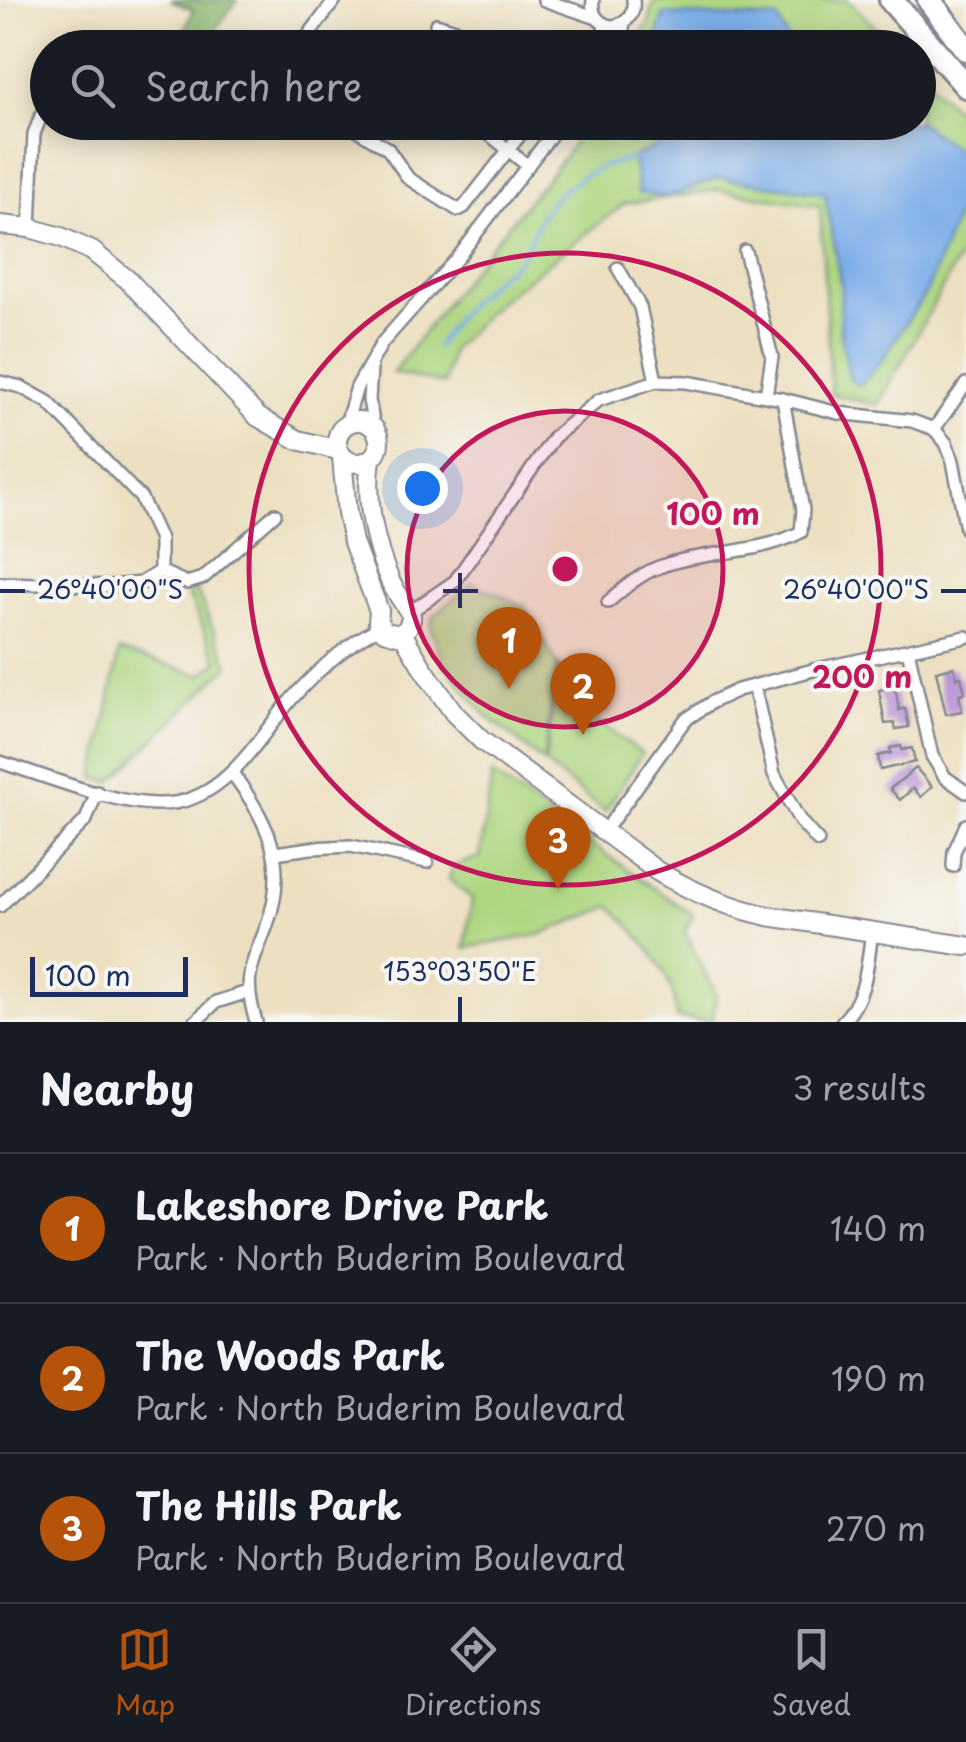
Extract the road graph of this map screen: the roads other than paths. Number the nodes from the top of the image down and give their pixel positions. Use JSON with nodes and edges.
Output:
{"nodes":[{"id":1,"x":336,"y":0,"type":"edge"},
{"id":2,"x":544,"y":0,"type":"edge"},
{"id":3,"x":593,"y":0,"type":"edge"},
{"id":4,"x":633,"y":0,"type":"edge"},
{"id":5,"x":891,"y":0,"type":"edge"},
{"id":6,"x":929,"y":0,"type":"edge"},
{"id":7,"x":600,"y":21,"type":"junction"},
{"id":8,"x":624,"y":23,"type":"junction"},
{"id":9,"x":436,"y":24,"type":"dead end"},
{"id":10,"x":313,"y":30,"type":"edge"},
{"id":11,"x":456,"y":30,"type":"edge"},
{"id":12,"x":600,"y":30,"type":"edge"},
{"id":13,"x":623,"y":30,"type":"edge"},
{"id":14,"x":917,"y":30,"type":"edge"},
{"id":15,"x":966,"y":49,"type":"edge"},
{"id":16,"x":936,"y":52,"type":"edge"},
{"id":17,"x":966,"y":86,"type":"edge"},
{"id":18,"x":34,"y":140,"type":"edge"},
{"id":19,"x":374,"y":140,"type":"edge"},
{"id":20,"x":496,"y":140,"type":"edge"},
{"id":21,"x":516,"y":140,"type":"edge"},
{"id":22,"x":548,"y":140,"type":"edge"},
{"id":23,"x":508,"y":150,"type":"junction"},
{"id":24,"x":528,"y":166,"type":"junction"},
{"id":25,"x":0,"y":225,"type":"edge"},
{"id":26,"x":30,"y":228,"type":"junction"},
{"id":27,"x":745,"y":251,"type":"dead end"},
{"id":28,"x":618,"y":268,"type":"dead end"},
{"id":29,"x":372,"y":364,"type":"junction"},
{"id":30,"x":656,"y":381,"type":"junction"},
{"id":31,"x":0,"y":382,"type":"edge"},
{"id":32,"x":966,"y":384,"type":"edge"},
{"id":33,"x":766,"y":396,"type":"junction"},
{"id":34,"x":783,"y":399,"type":"junction"},
{"id":35,"x":374,"y":427,"type":"junction"},
{"id":36,"x":934,"y":429,"type":"junction"},
{"id":37,"x":341,"y":441,"type":"junction"},
{"id":38,"x":371,"y":460,"type":"junction"},
{"id":39,"x":275,"y":514,"type":"dead end"},
{"id":40,"x":966,"y":529,"type":"edge"},
{"id":41,"x":160,"y":572,"type":"junction"},
{"id":42,"x":0,"y":583,"type":"edge"},
{"id":43,"x":608,"y":602,"type":"dead end"},
{"id":44,"x":405,"y":607,"type":"junction"},
{"id":45,"x":380,"y":619,"type":"junction"},
{"id":46,"x":402,"y":633,"type":"junction"},
{"id":47,"x":966,"y":637,"type":"edge"},
{"id":48,"x":908,"y":650,"type":"junction"},
{"id":49,"x":754,"y":686,"type":"junction"},
{"id":50,"x":0,"y":762,"type":"edge"},
{"id":51,"x":232,"y":773,"type":"junction"},
{"id":52,"x":96,"y":792,"type":"junction"},
{"id":53,"x":966,"y":792,"type":"edge"},
{"id":54,"x":966,"y":825,"type":"edge"},
{"id":55,"x":604,"y":832,"type":"junction"},
{"id":56,"x":818,"y":841,"type":"dead end"},
{"id":57,"x":276,"y":852,"type":"junction"},
{"id":58,"x":427,"y":862,"type":"dead end"},
{"id":59,"x":954,"y":866,"type":"dead end"},
{"id":60,"x":0,"y":906,"type":"edge"},
{"id":61,"x":872,"y":932,"type":"junction"},
{"id":62,"x":966,"y":946,"type":"edge"},
{"id":63,"x":248,"y":992,"type":"junction"},
{"id":64,"x":195,"y":1022,"type":"edge"},
{"id":65,"x":256,"y":1022,"type":"edge"},
{"id":66,"x":842,"y":1022,"type":"edge"}],
"edges":[{"from":1,"to":10,"type":"street"},
{"from":2,"to":7,"type":"street"},
{"from":3,"to":7,"type":"street"},
{"from":4,"to":8,"type":"street"},
{"from":5,"to":14,"type":"highway"},
{"from":6,"to":15,"type":"highway"},
{"from":7,"to":8,"type":"street"},
{"from":7,"to":12,"type":"street"},
{"from":8,"to":13,"type":"street"},
{"from":9,"to":11,"type":"street"},
{"from":16,"to":17,"type":"highway"},
{"from":18,"to":26,"type":"street"},
{"from":19,"to":23,"type":"street"},
{"from":20,"to":23,"type":"street"},
{"from":21,"to":23,"type":"street"},
{"from":22,"to":24,"type":"street"},
{"from":23,"to":24,"type":"street"},
{"from":24,"to":29,"type":"street"},
{"from":25,"to":26,"type":"street"},
{"from":26,"to":37,"type":"street"},
{"from":27,"to":33,"type":"street"},
{"from":28,"to":30,"type":"street"},
{"from":29,"to":35,"type":"street"},
{"from":29,"to":37,"type":"street"},
{"from":30,"to":33,"type":"street"},
{"from":30,"to":44,"type":"street"},
{"from":31,"to":41,"type":"street"},
{"from":32,"to":36,"type":"street"},
{"from":33,"to":34,"type":"street"},
{"from":34,"to":36,"type":"street"},
{"from":34,"to":43,"type":"street"},
{"from":35,"to":37,"type":"street"},
{"from":35,"to":38,"type":"street"},
{"from":36,"to":40,"type":"street"},
{"from":37,"to":38,"type":"street"},
{"from":37,"to":45,"type":"street"},
{"from":38,"to":44,"type":"street"},
{"from":39,"to":41,"type":"street"},
{"from":41,"to":42,"type":"street"},
{"from":44,"to":45,"type":"street"},
{"from":44,"to":46,"type":"street"},
{"from":45,"to":46,"type":"street"},
{"from":45,"to":51,"type":"street"},
{"from":46,"to":55,"type":"street"},
{"from":47,"to":48,"type":"street"},
{"from":48,"to":49,"type":"street"},
{"from":48,"to":53,"type":"street"},
{"from":49,"to":55,"type":"street"},
{"from":49,"to":56,"type":"street"},
{"from":50,"to":52,"type":"street"},
{"from":51,"to":52,"type":"street"},
{"from":51,"to":57,"type":"street"},
{"from":52,"to":60,"type":"street"},
{"from":54,"to":59,"type":"street"},
{"from":55,"to":61,"type":"street"},
{"from":57,"to":58,"type":"street"},
{"from":57,"to":63,"type":"street"},
{"from":61,"to":62,"type":"street"},
{"from":61,"to":66,"type":"street"},
{"from":63,"to":64,"type":"street"},
{"from":63,"to":65,"type":"street"}]}
